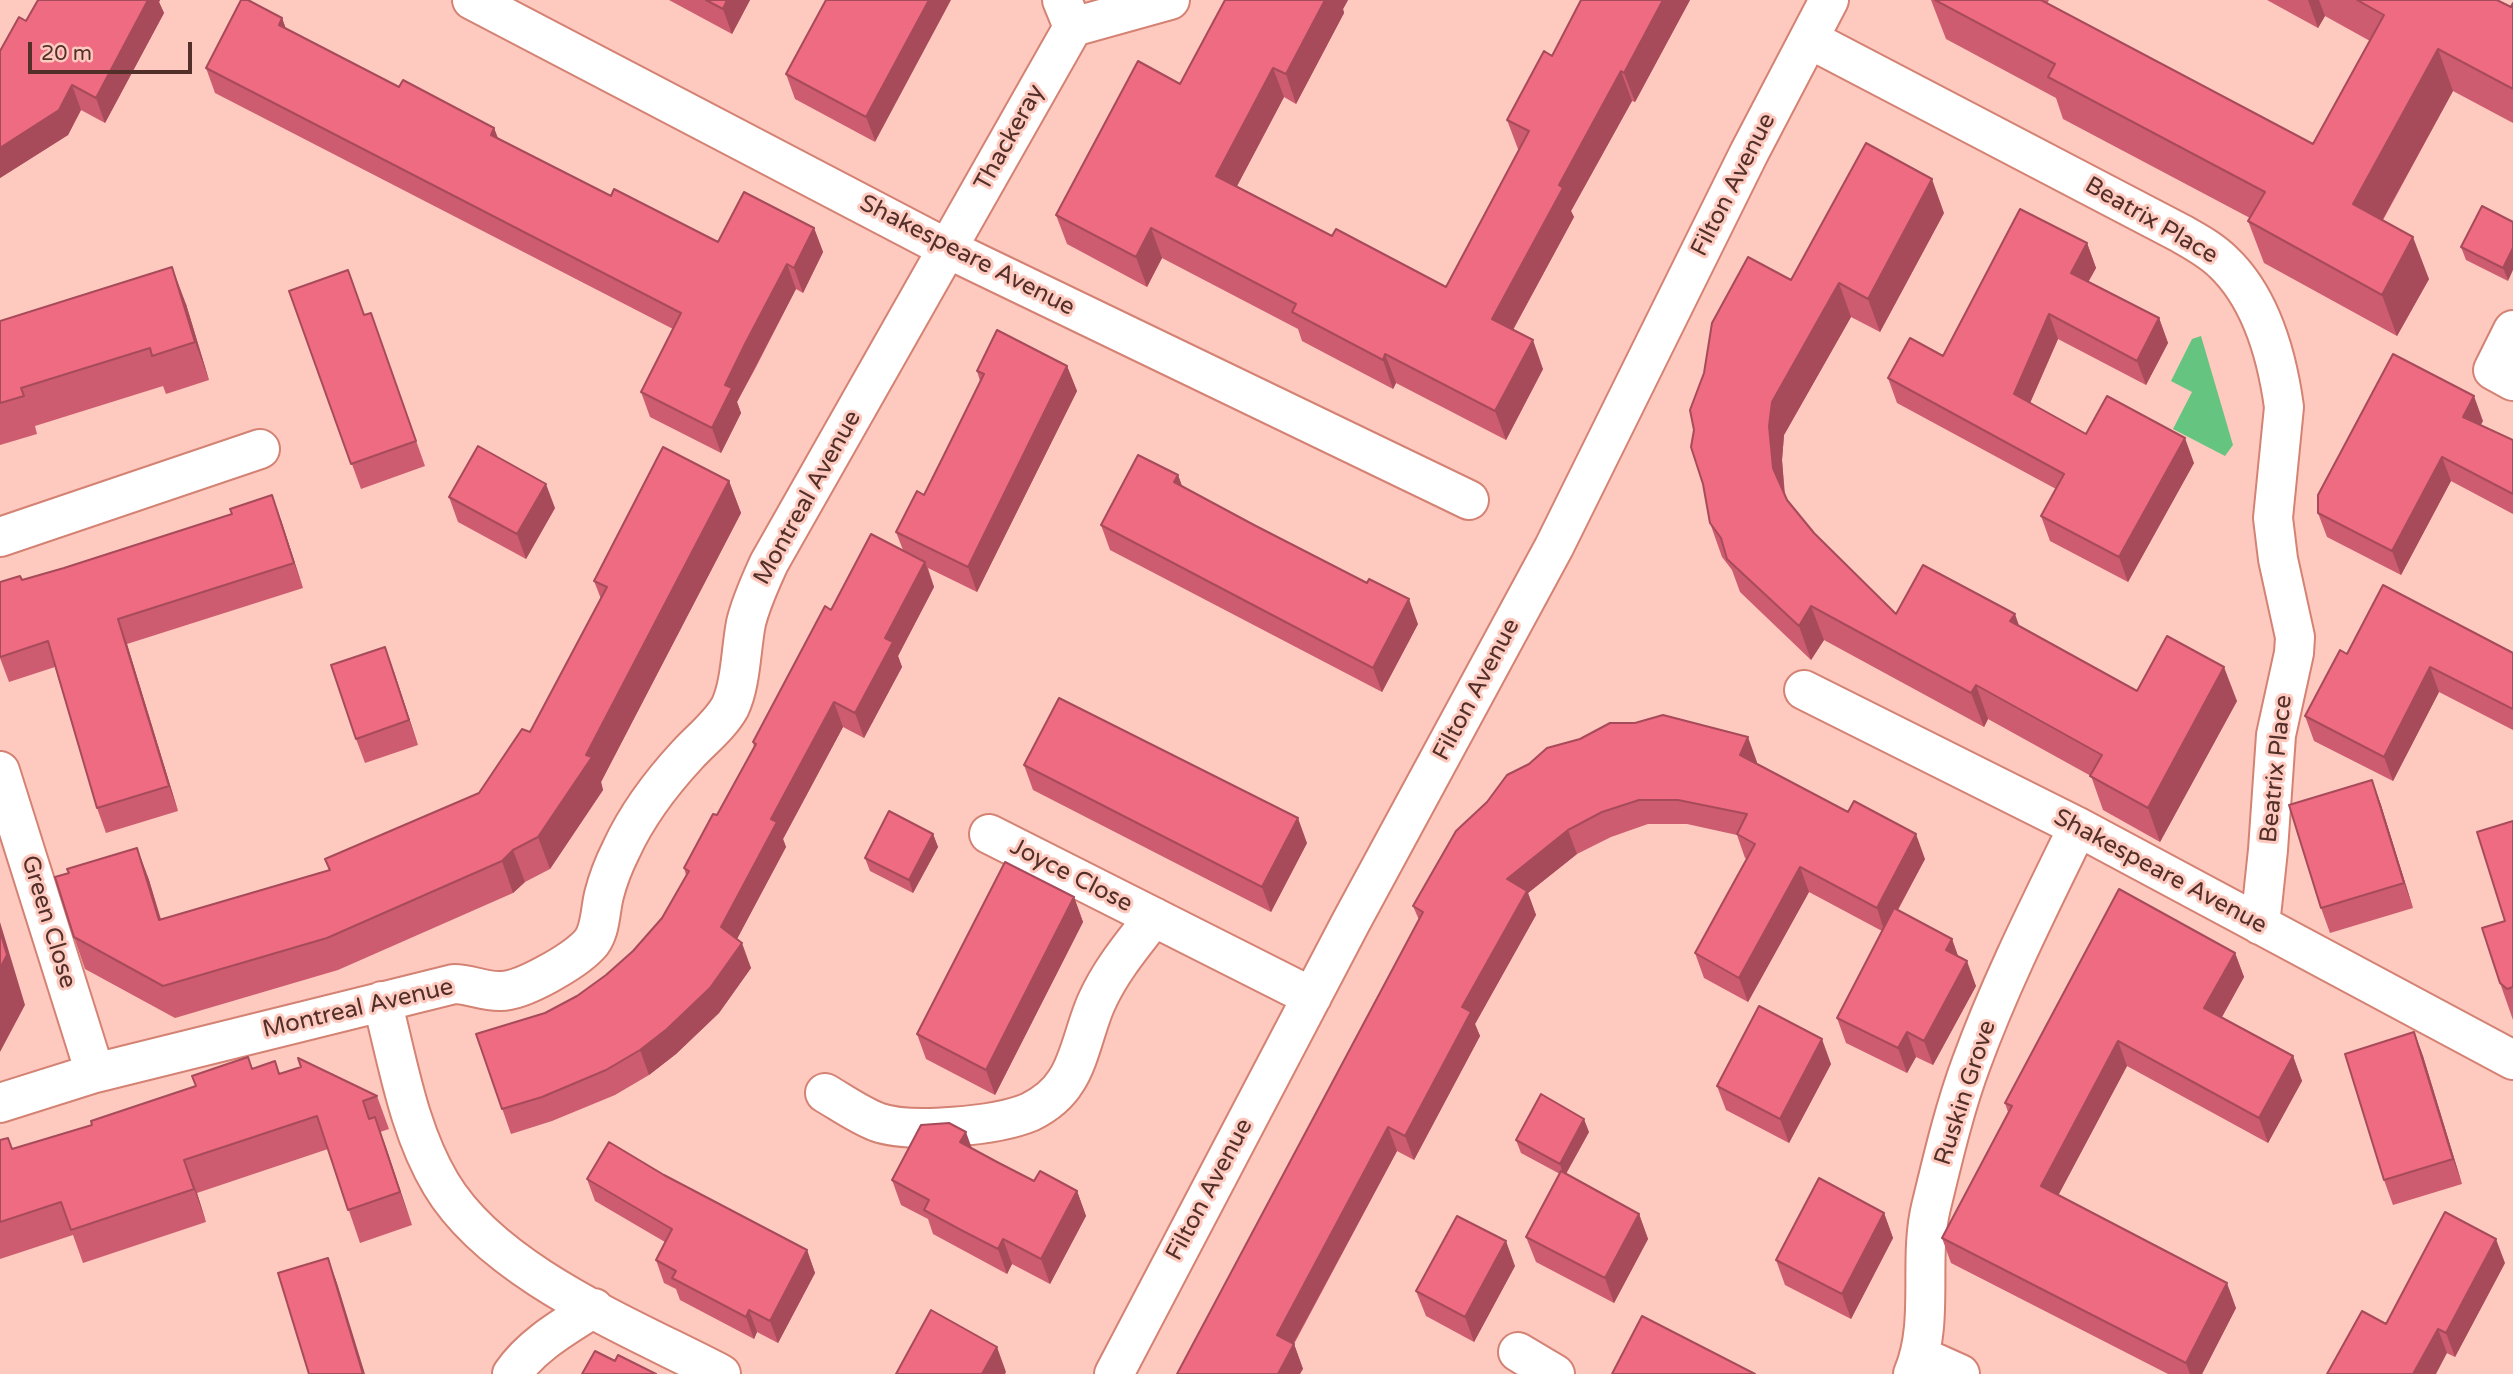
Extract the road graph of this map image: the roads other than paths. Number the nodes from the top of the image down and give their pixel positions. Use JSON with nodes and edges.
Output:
{"nodes":[{"id":1,"x":472,"y":0,"type":"edge"},
{"id":2,"x":1170,"y":0,"type":"edge"},
{"id":3,"x":1829,"y":0,"type":"edge"},
{"id":4,"x":1067,"y":13,"type":"edge"},
{"id":5,"x":1809,"y":39,"type":"junction"},
{"id":6,"x":948,"y":248,"type":"junction"},
{"id":7,"x":2513,"y":330,"type":"edge"},
{"id":8,"x":2513,"y":381,"type":"edge"},
{"id":9,"x":260,"y":449,"type":"dead end"},
{"id":10,"x":1469,"y":500,"type":"dead end"},
{"id":11,"x":0,"y":537,"type":"edge"},
{"id":12,"x":1804,"y":690,"type":"dead end"},
{"id":13,"x":0,"y":771,"type":"edge"},
{"id":14,"x":2078,"y":827,"type":"junction"},
{"id":15,"x":989,"y":834,"type":"dead end"},
{"id":16,"x":1154,"y":917,"type":"junction"},
{"id":17,"x":2260,"y":925,"type":"junction"},
{"id":18,"x":1312,"y":997,"type":"junction"},
{"id":19,"x":382,"y":1001,"type":"junction"},
{"id":20,"x":2513,"y":1060,"type":"edge"},
{"id":21,"x":95,"y":1073,"type":"junction"},
{"id":22,"x":825,"y":1093,"type":"dead end"},
{"id":23,"x":0,"y":1103,"type":"edge"},
{"id":24,"x":594,"y":1308,"type":"junction"},
{"id":25,"x":1518,"y":1352,"type":"dead end"},
{"id":26,"x":1916,"y":1365,"type":"edge"},
{"id":27,"x":512,"y":1374,"type":"edge"},
{"id":28,"x":721,"y":1374,"type":"edge"},
{"id":29,"x":1114,"y":1374,"type":"edge"},
{"id":30,"x":1555,"y":1374,"type":"edge"},
{"id":31,"x":1960,"y":1374,"type":"edge"}],
"edges":[{"from":1,"to":6,"type":"street","name":"Shakespeare Avenue"},
{"from":2,"to":4,"type":"street","name":"Thackeray"},
{"from":3,"to":5,"type":"street","name":"Filton Avenue"},
{"from":4,"to":6,"type":"street","name":"Thackeray"},
{"from":5,"to":17,"type":"street","name":"Beatrix Place"},
{"from":5,"to":18,"type":"street","name":"Filton Avenue"},
{"from":6,"to":10,"type":"street","name":"Shakespeare Avenue"},
{"from":6,"to":19,"type":"street","name":"Montreal Avenue"},
{"from":7,"to":8,"type":"street"},
{"from":9,"to":11,"type":"street"},
{"from":12,"to":14,"type":"street","name":"Shakespeare Avenue"},
{"from":13,"to":21,"type":"street","name":"Green Close"},
{"from":14,"to":17,"type":"street","name":"Shakespeare Avenue"},
{"from":14,"to":26,"type":"street","name":"Ruskin Grove"},
{"from":15,"to":16,"type":"street","name":"Joyce Close"},
{"from":16,"to":18,"type":"street","name":"Joyce Close"},
{"from":16,"to":22,"type":"street","name":"Joyce Close"},
{"from":17,"to":20,"type":"street","name":"Shakespeare Avenue"},
{"from":18,"to":29,"type":"street","name":"Filton Avenue"},
{"from":19,"to":21,"type":"street","name":"Montreal Avenue"},
{"from":19,"to":24,"type":"street"},
{"from":21,"to":23,"type":"street","name":"Montreal Avenue"},
{"from":24,"to":27,"type":"street"},
{"from":24,"to":28,"type":"street"},
{"from":25,"to":30,"type":"street"},
{"from":26,"to":31,"type":"street"}]}
